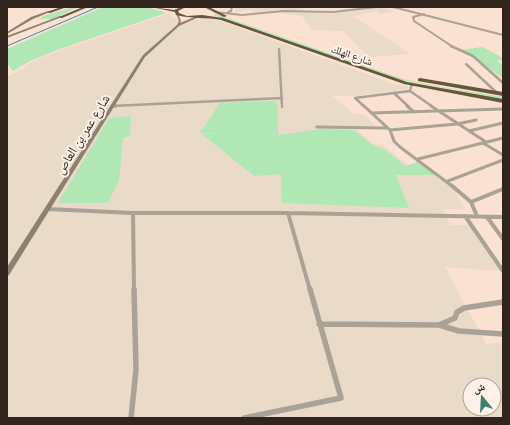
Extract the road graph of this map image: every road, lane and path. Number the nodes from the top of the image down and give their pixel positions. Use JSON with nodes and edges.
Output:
{"nodes":[{"id":1,"x":65,"y":7,"type":"edge"},
{"id":2,"x":86,"y":7,"type":"edge"},
{"id":3,"x":153,"y":7,"type":"edge"},
{"id":4,"x":184,"y":7,"type":"edge"},
{"id":5,"x":232,"y":7,"type":"edge"},
{"id":6,"x":367,"y":7,"type":"edge"},
{"id":7,"x":376,"y":7,"type":"edge"},
{"id":8,"x":393,"y":7,"type":"edge"},
{"id":9,"x":207,"y":8,"type":"edge"},
{"id":10,"x":50,"y":12,"type":"joint"},
{"id":11,"x":215,"y":12,"type":"junction"},
{"id":12,"x":228,"y":12,"type":"junction"},
{"id":13,"x":176,"y":13,"type":"junction"},
{"id":14,"x":424,"y":14,"type":"junction"},
{"id":15,"x":38,"y":16,"type":"junction"},
{"id":16,"x":61,"y":17,"type":"junction"},
{"id":17,"x":198,"y":17,"type":"junction"},
{"id":18,"x":178,"y":25,"type":"junction"},
{"id":19,"x":7,"y":33,"type":"edge"},
{"id":20,"x":503,"y":35,"type":"edge"},
{"id":21,"x":7,"y":37,"type":"edge"},
{"id":22,"x":279,"y":48,"type":"dead end"},
{"id":23,"x":466,"y":64,"type":"dead end"},
{"id":24,"x":403,"y":76,"type":"dead end"},
{"id":25,"x":410,"y":78,"type":"dead end"},
{"id":26,"x":412,"y":84,"type":"junction"},
{"id":27,"x":503,"y":84,"type":"edge"},
{"id":28,"x":410,"y":91,"type":"junction"},
{"id":29,"x":394,"y":93,"type":"junction"},
{"id":30,"x":497,"y":93,"type":"junction"},
{"id":31,"x":503,"y":94,"type":"edge"},
{"id":32,"x":282,"y":98,"type":"junction"},
{"id":33,"x":503,"y":101,"type":"edge"},
{"id":34,"x":112,"y":106,"type":"junction"},
{"id":35,"x":282,"y":108,"type":"dead end"},
{"id":36,"x":503,"y":110,"type":"edge"},
{"id":37,"x":414,"y":112,"type":"junction"},
{"id":38,"x":438,"y":112,"type":"junction"},
{"id":39,"x":371,"y":113,"type":"junction"},
{"id":40,"x":476,"y":120,"type":"dead end"},
{"id":41,"x":503,"y":123,"type":"edge"},
{"id":42,"x":457,"y":124,"type":"junction"},
{"id":43,"x":317,"y":127,"type":"dead end"},
{"id":44,"x":386,"y":128,"type":"junction"},
{"id":45,"x":390,"y":130,"type":"junction"},
{"id":46,"x":469,"y":131,"type":"junction"},
{"id":47,"x":503,"y":138,"type":"edge"},
{"id":48,"x":485,"y":142,"type":"junction"},
{"id":49,"x":503,"y":155,"type":"edge"},
{"id":50,"x":418,"y":158,"type":"junction"},
{"id":51,"x":503,"y":160,"type":"edge"},
{"id":52,"x":448,"y":181,"type":"junction"},
{"id":53,"x":503,"y":189,"type":"edge"},
{"id":54,"x":471,"y":202,"type":"junction"},
{"id":55,"x":47,"y":209,"type":"junction"},
{"id":56,"x":133,"y":213,"type":"junction"},
{"id":57,"x":288,"y":213,"type":"junction"},
{"id":58,"x":465,"y":216,"type":"junction"},
{"id":59,"x":477,"y":216,"type":"junction"},
{"id":60,"x":487,"y":217,"type":"junction"},
{"id":61,"x":503,"y":217,"type":"edge"},
{"id":62,"x":503,"y":239,"type":"edge"},
{"id":63,"x":503,"y":271,"type":"edge"},
{"id":64,"x":7,"y":272,"type":"edge"},
{"id":65,"x":503,"y":302,"type":"edge"},
{"id":66,"x":319,"y":324,"type":"junction"},
{"id":67,"x":439,"y":325,"type":"junction"},
{"id":68,"x":503,"y":334,"type":"edge"},
{"id":69,"x":131,"y":418,"type":"edge"},
{"id":70,"x":244,"y":418,"type":"edge"}],
"edges":[{"from":1,"to":10,"type":"highway"},
{"from":2,"to":16,"type":"highway"},
{"from":3,"to":13,"type":"highway","name":"شارع الهلك"},
{"from":4,"to":13,"type":"highway"},
{"from":5,"to":12,"type":"street"},
{"from":6,"to":7,"type":"street"},
{"from":6,"to":12,"type":"street"},
{"from":8,"to":14,"type":"street"},
{"from":9,"to":11,"type":"highway","name":"شارع الهلك"},
{"from":9,"to":17,"type":"highway"},
{"from":10,"to":15,"type":"street"},
{"from":11,"to":12,"type":"street"},
{"from":11,"to":24,"type":"highway","name":"شارع الهلك"},
{"from":13,"to":17,"type":"highway","name":"شارع الهلك"},
{"from":13,"to":18,"type":"street"},
{"from":14,"to":20,"type":"street"},
{"from":14,"to":27,"type":"street"},
{"from":15,"to":16,"type":"street"},
{"from":15,"to":19,"type":"street"},
{"from":16,"to":21,"type":"street"},
{"from":17,"to":18,"type":"street"},
{"from":17,"to":26,"type":"highway","name":"شارع الهلك"},
{"from":18,"to":34,"type":"street","name":"شارع عمر بن العاص"},
{"from":22,"to":32,"type":"street"},
{"from":23,"to":30,"type":"street"},
{"from":25,"to":30,"type":"highway"},
{"from":26,"to":28,"type":"street"},
{"from":26,"to":33,"type":"highway","name":"شارع الهلك"},
{"from":28,"to":29,"type":"street"},
{"from":28,"to":38,"type":"street"},
{"from":29,"to":37,"type":"street"},
{"from":29,"to":39,"type":"street"},
{"from":30,"to":31,"type":"highway"},
{"from":32,"to":34,"type":"street"},
{"from":32,"to":35,"type":"street"},
{"from":34,"to":55,"type":"street","name":"شارع عمر بن العاص"},
{"from":36,"to":38,"type":"street"},
{"from":37,"to":38,"type":"street"},
{"from":37,"to":39,"type":"street"},
{"from":38,"to":42,"type":"street"},
{"from":39,"to":44,"type":"street"},
{"from":40,"to":42,"type":"street"},
{"from":41,"to":46,"type":"street"},
{"from":42,"to":45,"type":"street"},
{"from":42,"to":46,"type":"street"},
{"from":43,"to":44,"type":"street"},
{"from":44,"to":45,"type":"street"},
{"from":45,"to":50,"type":"street"},
{"from":46,"to":48,"type":"street"},
{"from":47,"to":48,"type":"street"},
{"from":48,"to":49,"type":"street"},
{"from":48,"to":50,"type":"street"},
{"from":50,"to":52,"type":"street"},
{"from":51,"to":52,"type":"street"},
{"from":52,"to":54,"type":"street"},
{"from":53,"to":54,"type":"street"},
{"from":54,"to":59,"type":"street"},
{"from":55,"to":56,"type":"street"},
{"from":55,"to":64,"type":"street","name":"شارع عمر بن العاص"},
{"from":56,"to":57,"type":"street"},
{"from":56,"to":69,"type":"street"},
{"from":57,"to":58,"type":"street"},
{"from":57,"to":66,"type":"street"},
{"from":58,"to":59,"type":"street"},
{"from":58,"to":63,"type":"street"},
{"from":59,"to":60,"type":"street"},
{"from":60,"to":61,"type":"street"},
{"from":60,"to":62,"type":"street"},
{"from":65,"to":67,"type":"street"},
{"from":66,"to":67,"type":"street"},
{"from":66,"to":70,"type":"street"},
{"from":67,"to":68,"type":"street"}]}
